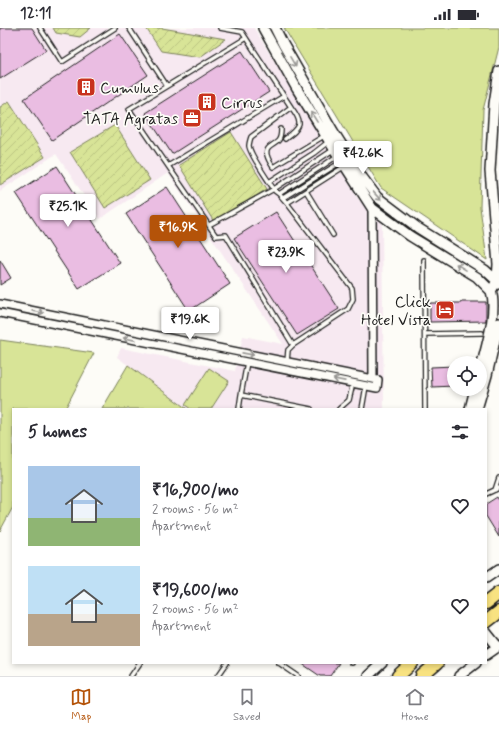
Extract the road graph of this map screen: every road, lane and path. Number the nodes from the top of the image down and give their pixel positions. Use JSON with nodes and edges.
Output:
{"nodes":[{"id":1,"x":40,"y":28,"type":"edge"},
{"id":2,"x":115,"y":28,"type":"edge"},
{"id":3,"x":130,"y":28,"type":"edge"},
{"id":4,"x":220,"y":28,"type":"edge"},
{"id":5,"x":263,"y":28,"type":"edge"},
{"id":6,"x":275,"y":28,"type":"edge"},
{"id":7,"x":246,"y":38,"type":"junction"},
{"id":8,"x":499,"y":71,"type":"edge"},
{"id":9,"x":167,"y":86,"type":"junction"},
{"id":10,"x":284,"y":96,"type":"junction"},
{"id":11,"x":291,"y":107,"type":"junction"},
{"id":12,"x":281,"y":129,"type":"dead end"},
{"id":13,"x":285,"y":138,"type":"dead end"},
{"id":14,"x":327,"y":138,"type":"junction"},
{"id":15,"x":343,"y":161,"type":"junction"},
{"id":16,"x":168,"y":166,"type":"junction"},
{"id":17,"x":269,"y":182,"type":"junction"},
{"id":18,"x":274,"y":189,"type":"junction"},
{"id":19,"x":306,"y":191,"type":"junction"},
{"id":20,"x":279,"y":194,"type":"junction"},
{"id":21,"x":283,"y":198,"type":"junction"},
{"id":22,"x":287,"y":203,"type":"junction"},
{"id":23,"x":372,"y":208,"type":"junction"},
{"id":24,"x":209,"y":225,"type":"junction"},
{"id":25,"x":333,"y":235,"type":"dead end"},
{"id":26,"x":424,"y":260,"type":"dead end"},
{"id":27,"x":498,"y":282,"type":"edge"},
{"id":28,"x":491,"y":291,"type":"junction"},
{"id":29,"x":0,"y":304,"type":"edge"},
{"id":30,"x":0,"y":313,"type":"edge"},
{"id":31,"x":499,"y":323,"type":"edge"},
{"id":32,"x":482,"y":333,"type":"dead end"},
{"id":33,"x":425,"y":334,"type":"junction"},
{"id":34,"x":498,"y":335,"type":"edge"},
{"id":35,"x":293,"y":345,"type":"junction"},
{"id":36,"x":485,"y":356,"type":"edge"},
{"id":37,"x":487,"y":360,"type":"edge"},
{"id":38,"x":247,"y":362,"type":"junction"},
{"id":39,"x":286,"y":362,"type":"junction"},
{"id":40,"x":376,"y":379,"type":"junction"},
{"id":41,"x":353,"y":383,"type":"junction"},
{"id":42,"x":366,"y":386,"type":"junction"},
{"id":43,"x":241,"y":395,"type":"junction"},
{"id":44,"x":474,"y":396,"type":"edge"},
{"id":45,"x":479,"y":396,"type":"edge"},
{"id":46,"x":238,"y":408,"type":"edge"},
{"id":47,"x":306,"y":408,"type":"edge"},
{"id":48,"x":340,"y":408,"type":"edge"},
{"id":49,"x":362,"y":408,"type":"edge"},
{"id":50,"x":425,"y":408,"type":"edge"},
{"id":51,"x":470,"y":408,"type":"edge"},
{"id":52,"x":477,"y":408,"type":"edge"},
{"id":53,"x":499,"y":478,"type":"edge"},
{"id":54,"x":499,"y":488,"type":"edge"},
{"id":55,"x":495,"y":490,"type":"junction"},
{"id":56,"x":487,"y":494,"type":"edge"},
{"id":57,"x":499,"y":569,"type":"edge"},
{"id":58,"x":487,"y":577,"type":"edge"},
{"id":59,"x":499,"y":593,"type":"edge"},
{"id":60,"x":487,"y":601,"type":"edge"},
{"id":61,"x":499,"y":612,"type":"edge"},
{"id":62,"x":487,"y":621,"type":"edge"},
{"id":63,"x":487,"y":633,"type":"edge"},
{"id":64,"x":498,"y":646,"type":"edge"},
{"id":65,"x":487,"y":654,"type":"edge"},
{"id":66,"x":139,"y":664,"type":"edge"},
{"id":67,"x":226,"y":664,"type":"edge"},
{"id":68,"x":280,"y":664,"type":"edge"},
{"id":69,"x":381,"y":664,"type":"edge"},
{"id":70,"x":411,"y":664,"type":"edge"},
{"id":71,"x":436,"y":664,"type":"edge"},
{"id":72,"x":475,"y":664,"type":"edge"},
{"id":73,"x":131,"y":676,"type":"edge"},
{"id":74,"x":218,"y":676,"type":"edge"},
{"id":75,"x":298,"y":676,"type":"edge"},
{"id":76,"x":368,"y":676,"type":"edge"},
{"id":77,"x":398,"y":676,"type":"edge"},
{"id":78,"x":422,"y":676,"type":"edge"},
{"id":79,"x":459,"y":676,"type":"edge"}],
"edges":[{"from":1,"to":2,"type":"lane"},
{"from":3,"to":9,"type":"lane"},
{"from":4,"to":7,"type":"lane"},
{"from":14,"to":5,"type":"street","one_way":true},
{"from":6,"to":15,"type":"street","one_way":true},
{"from":7,"to":9,"type":"lane"},
{"from":7,"to":10,"type":"lane"},
{"from":8,"to":27,"type":"street"},
{"from":9,"to":16,"type":"lane"},
{"from":10,"to":11,"type":"lane"},
{"from":10,"to":16,"type":"lane"},
{"from":11,"to":13,"type":"lane"},
{"from":11,"to":17,"type":"lane"},
{"from":12,"to":14,"type":"lane"},
{"from":14,"to":15,"type":"street"},
{"from":14,"to":17,"type":"lane"},
{"from":15,"to":18,"type":"lane"},
{"from":15,"to":19,"type":"lane"},
{"from":15,"to":20,"type":"lane"},
{"from":15,"to":21,"type":"lane"},
{"from":15,"to":23,"type":"street"},
{"from":15,"to":27,"type":"street","one_way":true},
{"from":16,"to":24,"type":"lane"},
{"from":17,"to":18,"type":"lane"},
{"from":18,"to":20,"type":"lane"},
{"from":18,"to":24,"type":"lane"},
{"from":19,"to":22,"type":"lane"},
{"from":19,"to":25,"type":"lane"},
{"from":20,"to":21,"type":"lane"},
{"from":21,"to":22,"type":"lane"},
{"from":22,"to":35,"type":"lane"},
{"from":28,"to":23,"type":"street","one_way":true},
{"from":23,"to":40,"type":"street"},
{"from":24,"to":35,"type":"lane"},
{"from":26,"to":33,"type":"lane"},
{"from":27,"to":28,"type":"street"},
{"from":28,"to":36,"type":"street"},
{"from":29,"to":39,"type":"street","one_way":true},
{"from":38,"to":30,"type":"street","one_way":true},
{"from":31,"to":34,"type":"street"},
{"from":32,"to":33,"type":"lane"},
{"from":33,"to":50,"type":"lane"},
{"from":34,"to":37,"type":"street"},
{"from":35,"to":39,"type":"lane"},
{"from":41,"to":38,"type":"street","one_way":true},
{"from":38,"to":43,"type":"lane"},
{"from":39,"to":40,"type":"street"},
{"from":40,"to":42,"type":"street"},
{"from":41,"to":42,"type":"street"},
{"from":41,"to":48,"type":"lane"},
{"from":42,"to":49,"type":"lane"},
{"from":43,"to":46,"type":"lane"},
{"from":43,"to":47,"type":"lane"},
{"from":44,"to":51,"type":"street"},
{"from":45,"to":52,"type":"street"},
{"from":53,"to":55,"type":"lane"},
{"from":54,"to":55,"type":"lane"},
{"from":55,"to":56,"type":"lane"},
{"from":57,"to":58,"type":"street"},
{"from":59,"to":60,"type":"highway"},
{"from":61,"to":62,"type":"highway"},
{"from":63,"to":64,"type":"street"},
{"from":64,"to":65,"type":"street"},
{"from":66,"to":73,"type":"lane"},
{"from":67,"to":74,"type":"lane"},
{"from":68,"to":75,"type":"lane"},
{"from":69,"to":76,"type":"street"},
{"from":70,"to":77,"type":"highway"},
{"from":71,"to":78,"type":"highway"},
{"from":72,"to":79,"type":"street"}]}
